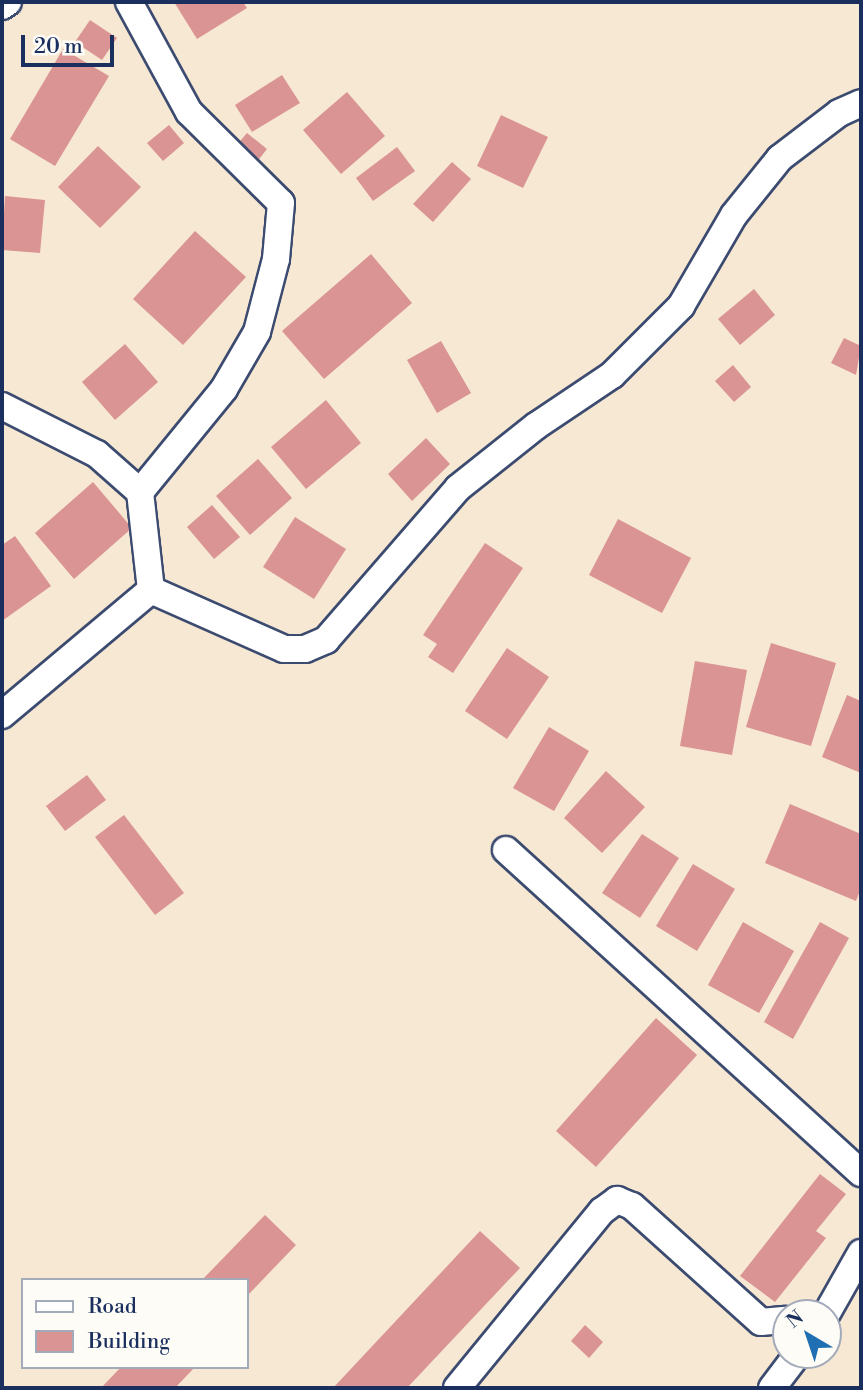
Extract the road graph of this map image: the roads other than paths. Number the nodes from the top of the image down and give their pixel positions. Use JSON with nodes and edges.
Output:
{"nodes":[{"id":1,"x":8,"y":2,"type":"edge"},
{"id":2,"x":128,"y":2,"type":"edge"},
{"id":3,"x":2,"y":6,"type":"edge"},
{"id":4,"x":861,"y":103,"type":"edge"},
{"id":5,"x":2,"y":405,"type":"edge"},
{"id":6,"x":140,"y":492,"type":"junction"},
{"id":7,"x":151,"y":590,"type":"junction"},
{"id":8,"x":2,"y":715,"type":"edge"},
{"id":9,"x":506,"y":850,"type":"dead end"},
{"id":10,"x":861,"y":1173,"type":"edge"},
{"id":11,"x":861,"y":1253,"type":"edge"},
{"id":12,"x":835,"y":1299,"type":"edge"},
{"id":13,"x":772,"y":1321,"type":"edge"},
{"id":14,"x":786,"y":1369,"type":"edge"},
{"id":15,"x":457,"y":1388,"type":"edge"},
{"id":16,"x":772,"y":1388,"type":"edge"}],
"edges":[{"from":1,"to":3,"type":"street"},
{"from":2,"to":6,"type":"street"},
{"from":4,"to":7,"type":"street"},
{"from":5,"to":6,"type":"street"},
{"from":6,"to":7,"type":"street"},
{"from":7,"to":8,"type":"street"},
{"from":9,"to":10,"type":"street"},
{"from":11,"to":12,"type":"street"},
{"from":13,"to":15,"type":"street"},
{"from":14,"to":16,"type":"street"}]}
